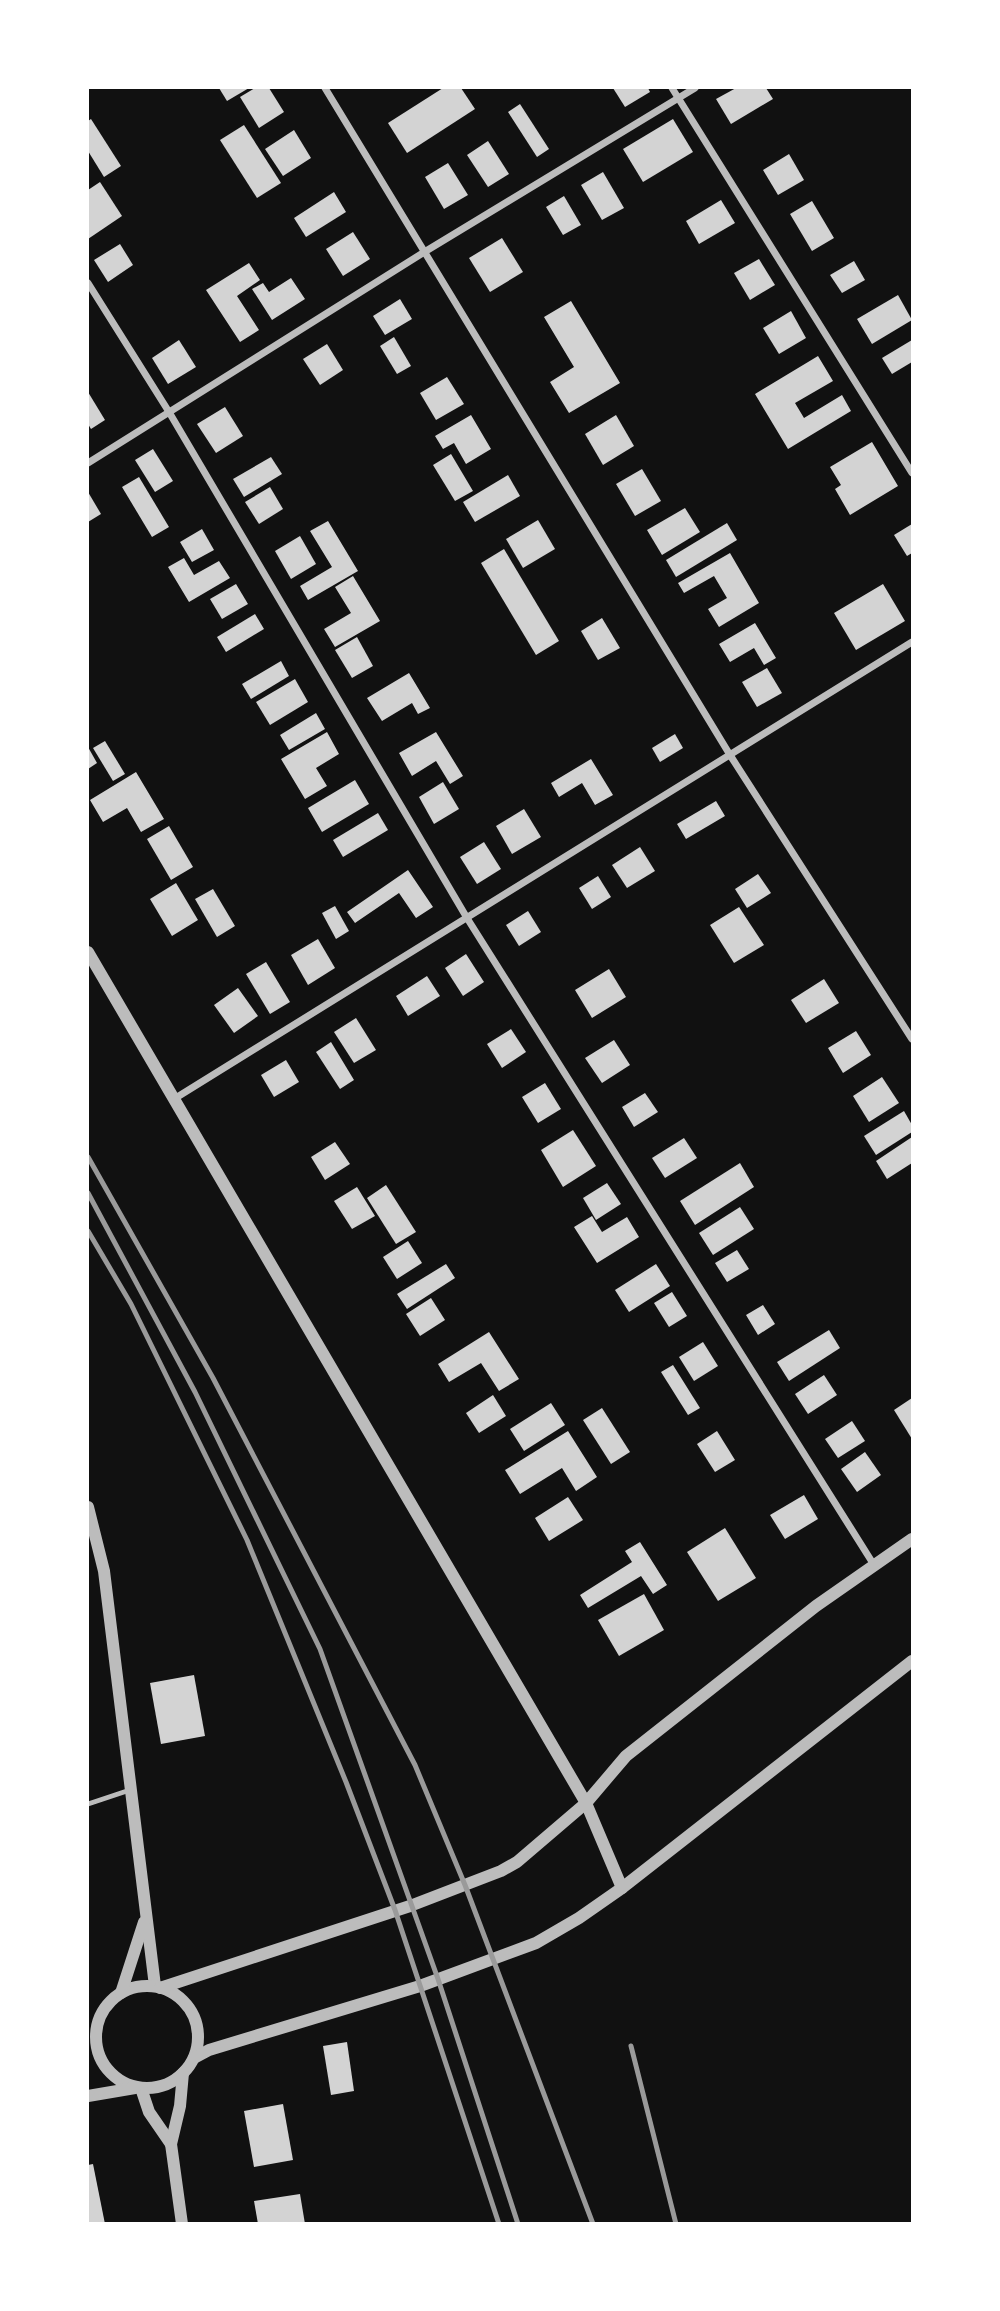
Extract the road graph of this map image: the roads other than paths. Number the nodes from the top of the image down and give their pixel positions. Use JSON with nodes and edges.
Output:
{"nodes":[{"id":1,"x":325,"y":88,"type":"edge"},
{"id":2,"x":672,"y":88,"type":"edge"},
{"id":3,"x":695,"y":88,"type":"edge"},
{"id":4,"x":679,"y":98,"type":"junction"},
{"id":5,"x":426,"y":251,"type":"junction"},
{"id":6,"x":88,"y":283,"type":"edge"},
{"id":7,"x":169,"y":412,"type":"junction"},
{"id":8,"x":88,"y":463,"type":"edge"},
{"id":9,"x":912,"y":472,"type":"edge"},
{"id":10,"x":912,"y":642,"type":"edge"},
{"id":11,"x":730,"y":755,"type":"junction"},
{"id":12,"x":467,"y":918,"type":"junction"},
{"id":13,"x":88,"y":952,"type":"edge"},
{"id":14,"x":912,"y":1039,"type":"edge"},
{"id":15,"x":174,"y":1099,"type":"junction"},
{"id":16,"x":88,"y":1507,"type":"edge"},
{"id":17,"x":912,"y":1539,"type":"edge"},
{"id":18,"x":874,"y":1564,"type":"junction"},
{"id":19,"x":912,"y":1661,"type":"edge"},
{"id":20,"x":130,"y":1790,"type":"junction"},
{"id":21,"x":586,"y":1803,"type":"junction"},
{"id":22,"x":88,"y":1804,"type":"edge"},
{"id":23,"x":622,"y":1888,"type":"junction"},
{"id":24,"x":145,"y":1918,"type":"junction"},
{"id":25,"x":158,"y":1987,"type":"junction"},
{"id":26,"x":121,"y":1993,"type":"junction"},
{"id":27,"x":96,"y":2037,"type":"junction"},
{"id":28,"x":88,"y":2048,"type":"edge"},
{"id":29,"x":194,"y":2058,"type":"junction"},
{"id":30,"x":183,"y":2073,"type":"junction"},
{"id":31,"x":140,"y":2088,"type":"junction"},
{"id":32,"x":88,"y":2096,"type":"edge"},
{"id":33,"x":170,"y":2144,"type":"junction"},
{"id":34,"x":182,"y":2224,"type":"edge"}],
"edges":[{"from":1,"to":5,"type":"street"},
{"from":2,"to":4,"type":"street"},
{"from":3,"to":4,"type":"street"},
{"from":4,"to":5,"type":"street"},
{"from":4,"to":9,"type":"street"},
{"from":5,"to":7,"type":"street"},
{"from":5,"to":11,"type":"street"},
{"from":6,"to":7,"type":"street"},
{"from":7,"to":8,"type":"street"},
{"from":7,"to":12,"type":"street"},
{"from":10,"to":11,"type":"street"},
{"from":11,"to":12,"type":"street"},
{"from":11,"to":14,"type":"street"},
{"from":12,"to":15,"type":"street"},
{"from":12,"to":18,"type":"street"},
{"from":13,"to":15,"type":"street"},
{"from":15,"to":21,"type":"street"},
{"from":16,"to":20,"type":"street"},
{"from":17,"to":18,"type":"street"},
{"from":18,"to":21,"type":"street"},
{"from":19,"to":23,"type":"street"},
{"from":20,"to":22,"type":"lane"},
{"from":20,"to":24,"type":"street"},
{"from":21,"to":23,"type":"street"},
{"from":21,"to":25,"type":"street"},
{"from":23,"to":29,"type":"street"},
{"from":24,"to":25,"type":"street"},
{"from":24,"to":26,"type":"street"},
{"from":25,"to":26,"type":"street"},
{"from":25,"to":29,"type":"street"},
{"from":26,"to":27,"type":"street"},
{"from":27,"to":28,"type":"street"},
{"from":27,"to":31,"type":"street"},
{"from":29,"to":30,"type":"street"},
{"from":30,"to":31,"type":"street"},
{"from":30,"to":33,"type":"street"},
{"from":31,"to":32,"type":"street"},
{"from":31,"to":33,"type":"street"},
{"from":33,"to":34,"type":"street"}]}
